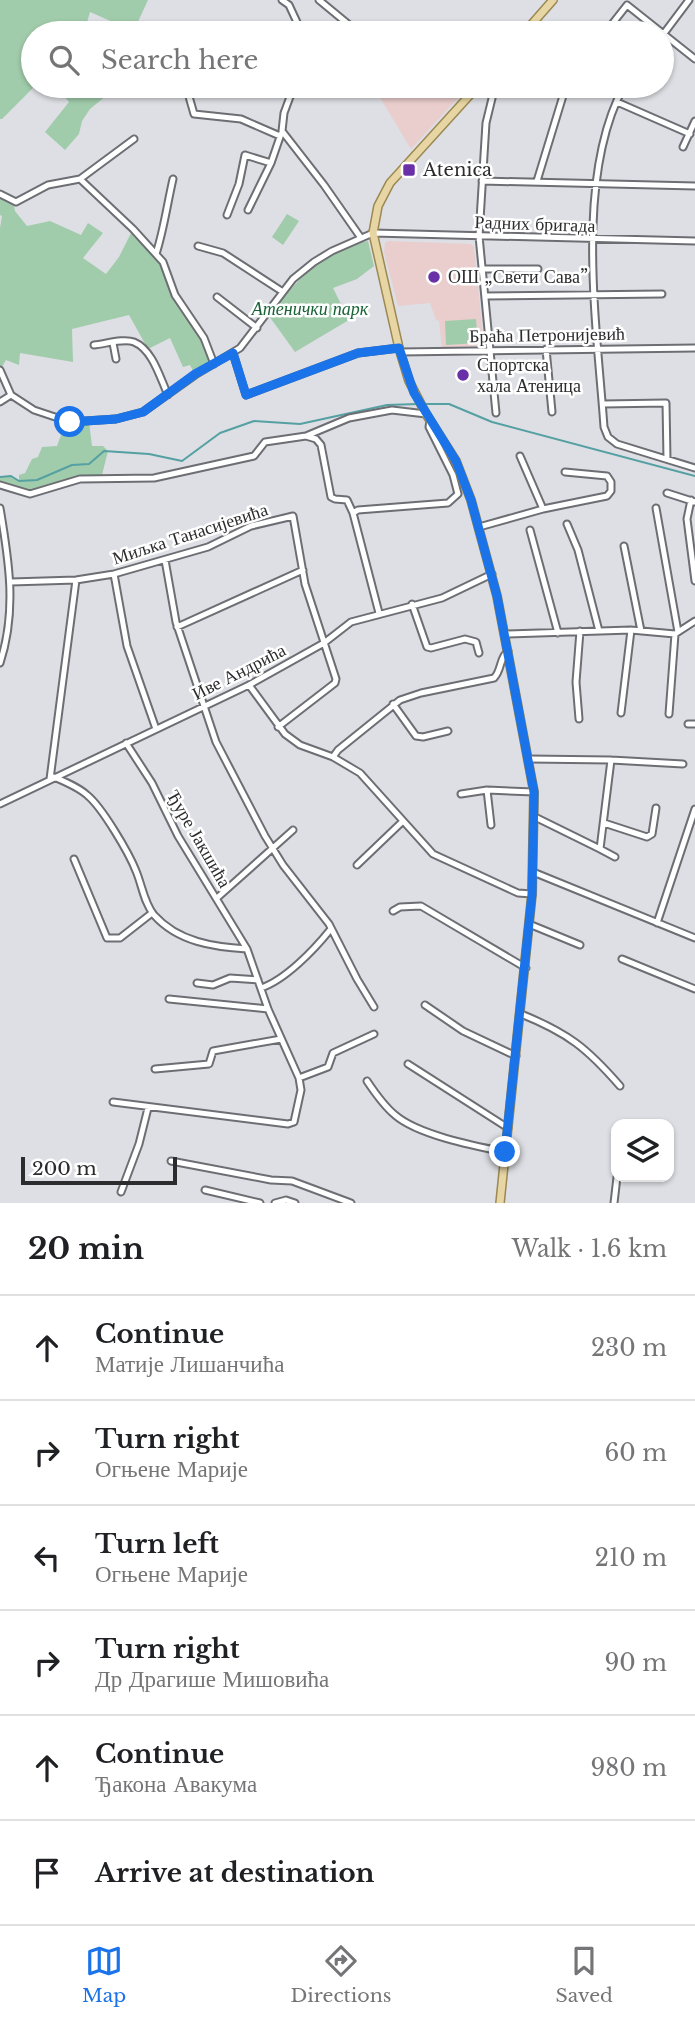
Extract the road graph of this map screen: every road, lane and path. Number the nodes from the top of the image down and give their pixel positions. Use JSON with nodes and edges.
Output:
{"nodes":[{"id":1,"x":282,"y":0,"type":"edge"},
{"id":2,"x":319,"y":0,"type":"edge"},
{"id":3,"x":553,"y":0,"type":"edge"},
{"id":4,"x":689,"y":0,"type":"edge"},
{"id":5,"x":290,"y":2,"type":"edge"},
{"id":6,"x":297,"y":21,"type":"edge"},
{"id":7,"x":344,"y":21,"type":"edge"},
{"id":8,"x":535,"y":21,"type":"edge"},
{"id":9,"x":614,"y":21,"type":"edge"},
{"id":10,"x":647,"y":21,"type":"edge"},
{"id":11,"x":673,"y":21,"type":"edge"},
{"id":12,"x":674,"y":43,"type":"edge"},
{"id":13,"x":695,"y":59,"type":"edge"},
{"id":14,"x":189,"y":98,"type":"edge"},
{"id":15,"x":290,"y":98,"type":"edge"},
{"id":16,"x":467,"y":98,"type":"edge"},
{"id":17,"x":490,"y":98,"type":"edge"},
{"id":18,"x":562,"y":98,"type":"edge"},
{"id":19,"x":619,"y":98,"type":"edge"},
{"id":20,"x":617,"y":102,"type":"junction"},
{"id":21,"x":695,"y":121,"type":"edge"},
{"id":22,"x":281,"y":134,"type":"junction"},
{"id":23,"x":690,"y":134,"type":"junction"},
{"id":24,"x":134,"y":139,"type":"dead end"},
{"id":25,"x":683,"y":147,"type":"dead end"},
{"id":26,"x":271,"y":163,"type":"junction"},
{"id":27,"x":80,"y":179,"type":"junction"},
{"id":28,"x":173,"y":179,"type":"dead end"},
{"id":29,"x":482,"y":181,"type":"junction"},
{"id":30,"x":537,"y":181,"type":"junction"},
{"id":31,"x":596,"y":183,"type":"junction"},
{"id":32,"x":695,"y":186,"type":"edge"},
{"id":33,"x":0,"y":194,"type":"edge"},
{"id":34,"x":248,"y":210,"type":"dead end"},
{"id":35,"x":227,"y":215,"type":"dead end"},
{"id":36,"x":373,"y":233,"type":"junction"},
{"id":37,"x":479,"y":236,"type":"junction"},
{"id":38,"x":361,"y":238,"type":"junction"},
{"id":39,"x":594,"y":240,"type":"junction"},
{"id":40,"x":695,"y":241,"type":"edge"},
{"id":41,"x":198,"y":246,"type":"dead end"},
{"id":42,"x":156,"y":254,"type":"junction"},
{"id":43,"x":482,"y":269,"type":"junction"},
{"id":44,"x":538,"y":269,"type":"dead end"},
{"id":45,"x":283,"y":292,"type":"junction"},
{"id":46,"x":662,"y":294,"type":"dead end"},
{"id":47,"x":595,"y":295,"type":"junction"},
{"id":48,"x":485,"y":296,"type":"junction"},
{"id":49,"x":217,"y":297,"type":"dead end"},
{"id":50,"x":257,"y":328,"type":"junction"},
{"id":51,"x":113,"y":343,"type":"junction"},
{"id":52,"x":94,"y":345,"type":"dead end"},
{"id":53,"x":599,"y":348,"type":"junction"},
{"id":54,"x":695,"y":348,"type":"edge"},
{"id":55,"x":546,"y":349,"type":"junction"},
{"id":56,"x":399,"y":350,"type":"junction"},
{"id":57,"x":490,"y":350,"type":"junction"},
{"id":58,"x":233,"y":353,"type":"junction"},
{"id":59,"x":116,"y":359,"type":"dead end"},
{"id":60,"x":214,"y":364,"type":"junction"},
{"id":61,"x":0,"y":370,"type":"edge"},
{"id":62,"x":168,"y":395,"type":"junction"},
{"id":63,"x":11,"y":396,"type":"junction"},
{"id":64,"x":0,"y":402,"type":"edge"},
{"id":65,"x":603,"y":404,"type":"junction"},
{"id":66,"x":552,"y":412,"type":"dead end"},
{"id":67,"x":496,"y":413,"type":"dead end"},
{"id":68,"x":427,"y":415,"type":"junction"},
{"id":69,"x":306,"y":436,"type":"junction"},
{"id":70,"x":520,"y":456,"type":"dead end"},
{"id":71,"x":667,"y":459,"type":"junction"},
{"id":72,"x":695,"y":468,"type":"edge"},
{"id":73,"x":565,"y":472,"type":"dead end"},
{"id":74,"x":0,"y":485,"type":"edge"},
{"id":75,"x":667,"y":493,"type":"dead end"},
{"id":76,"x":693,"y":501,"type":"edge"},
{"id":77,"x":0,"y":508,"type":"edge"},
{"id":78,"x":656,"y":508,"type":"dead end"},
{"id":79,"x":543,"y":509,"type":"junction"},
{"id":80,"x":354,"y":513,"type":"junction"},
{"id":81,"x":567,"y":524,"type":"dead end"},
{"id":82,"x":479,"y":527,"type":"junction"},
{"id":83,"x":530,"y":530,"type":"dead end"},
{"id":84,"x":624,"y":546,"type":"dead end"},
{"id":85,"x":165,"y":560,"type":"junction"},
{"id":86,"x":303,"y":570,"type":"junction"},
{"id":87,"x":114,"y":574,"type":"junction"},
{"id":88,"x":492,"y":574,"type":"junction"},
{"id":89,"x":76,"y":580,"type":"junction"},
{"id":90,"x":695,"y":581,"type":"edge"},
{"id":91,"x":11,"y":582,"type":"junction"},
{"id":92,"x":0,"y":597,"type":"edge"},
{"id":93,"x":10,"y":597,"type":"junction"},
{"id":94,"x":412,"y":604,"type":"junction"},
{"id":95,"x":379,"y":613,"type":"junction"},
{"id":96,"x":695,"y":621,"type":"edge"},
{"id":97,"x":177,"y":627,"type":"junction"},
{"id":98,"x":631,"y":630,"type":"junction"},
{"id":99,"x":580,"y":631,"type":"junction"},
{"id":100,"x":599,"y":631,"type":"junction"},
{"id":101,"x":641,"y":631,"type":"junction"},
{"id":102,"x":558,"y":633,"type":"junction"},
{"id":103,"x":677,"y":633,"type":"junction"},
{"id":104,"x":505,"y":634,"type":"junction"},
{"id":105,"x":324,"y":643,"type":"junction"},
{"id":106,"x":508,"y":651,"type":"junction"},
{"id":107,"x":478,"y":653,"type":"dead end"},
{"id":108,"x":0,"y":663,"type":"edge"},
{"id":109,"x":249,"y":685,"type":"junction"},
{"id":110,"x":393,"y":704,"type":"junction"},
{"id":111,"x":202,"y":707,"type":"junction"},
{"id":112,"x":621,"y":713,"type":"dead end"},
{"id":113,"x":669,"y":714,"type":"dead end"},
{"id":114,"x":579,"y":719,"type":"dead end"},
{"id":115,"x":278,"y":727,"type":"junction"},
{"id":116,"x":156,"y":729,"type":"junction"},
{"id":117,"x":448,"y":731,"type":"dead end"},
{"id":118,"x":127,"y":743,"type":"junction"},
{"id":119,"x":333,"y":757,"type":"junction"},
{"id":120,"x":529,"y":760,"type":"junction"},
{"id":121,"x":611,"y":760,"type":"junction"},
{"id":122,"x":683,"y":764,"type":"dead end"},
{"id":123,"x":52,"y":778,"type":"junction"},
{"id":124,"x":487,"y":790,"type":"junction"},
{"id":125,"x":534,"y":792,"type":"junction"},
{"id":126,"x":461,"y":794,"type":"dead end"},
{"id":127,"x":0,"y":804,"type":"edge"},
{"id":128,"x":656,"y":808,"type":"dead end"},
{"id":129,"x":695,"y":809,"type":"edge"},
{"id":130,"x":535,"y":817,"type":"junction"},
{"id":131,"x":403,"y":821,"type":"junction"},
{"id":132,"x":604,"y":823,"type":"junction"},
{"id":133,"x":491,"y":825,"type":"dead end"},
{"id":134,"x":293,"y":830,"type":"dead end"},
{"id":135,"x":272,"y":848,"type":"junction"},
{"id":136,"x":600,"y":849,"type":"junction"},
{"id":137,"x":615,"y":857,"type":"dead end"},
{"id":138,"x":74,"y":859,"type":"dead end"},
{"id":139,"x":357,"y":864,"type":"dead end"},
{"id":140,"x":533,"y":872,"type":"junction"},
{"id":141,"x":532,"y":894,"type":"junction"},
{"id":142,"x":217,"y":898,"type":"junction"},
{"id":143,"x":393,"y":911,"type":"dead end"},
{"id":144,"x":152,"y":913,"type":"junction"},
{"id":145,"x":657,"y":923,"type":"junction"},
{"id":146,"x":529,"y":924,"type":"junction"},
{"id":147,"x":330,"y":930,"type":"junction"},
{"id":148,"x":695,"y":938,"type":"edge"},
{"id":149,"x":580,"y":945,"type":"dead end"},
{"id":150,"x":247,"y":949,"type":"junction"},
{"id":151,"x":622,"y":959,"type":"dead end"},
{"id":152,"x":526,"y":968,"type":"junction"},
{"id":153,"x":258,"y":980,"type":"junction"},
{"id":154,"x":197,"y":983,"type":"dead end"},
{"id":155,"x":261,"y":988,"type":"junction"},
{"id":156,"x":695,"y":989,"type":"edge"},
{"id":157,"x":169,"y":999,"type":"dead end"},
{"id":158,"x":425,"y":1005,"type":"dead end"},
{"id":159,"x":374,"y":1007,"type":"dead end"},
{"id":160,"x":268,"y":1009,"type":"junction"},
{"id":161,"x":521,"y":1014,"type":"junction"},
{"id":162,"x":374,"y":1034,"type":"dead end"},
{"id":163,"x":281,"y":1039,"type":"junction"},
{"id":164,"x":516,"y":1056,"type":"junction"},
{"id":165,"x":408,"y":1064,"type":"dead end"},
{"id":166,"x":155,"y":1069,"type":"dead end"},
{"id":167,"x":299,"y":1078,"type":"junction"},
{"id":168,"x":367,"y":1081,"type":"dead end"},
{"id":169,"x":620,"y":1086,"type":"dead end"},
{"id":170,"x":113,"y":1102,"type":"dead end"},
{"id":171,"x":148,"y":1108,"type":"junction"},
{"id":172,"x":508,"y":1128,"type":"junction"},
{"id":173,"x":505,"y":1152,"type":"junction"},
{"id":174,"x":171,"y":1161,"type":"dead end"},
{"id":175,"x":616,"y":1182,"type":"edge"},
{"id":176,"x":205,"y":1190,"type":"dead end"},
{"id":177,"x":121,"y":1192,"type":"dead end"},
{"id":178,"x":260,"y":1203,"type":"edge"},
{"id":179,"x":275,"y":1203,"type":"edge"},
{"id":180,"x":296,"y":1203,"type":"edge"},
{"id":181,"x":351,"y":1203,"type":"edge"},
{"id":182,"x":500,"y":1203,"type":"edge"},
{"id":183,"x":614,"y":1203,"type":"edge"}],
"edges":[{"from":1,"to":5,"type":"street"},
{"from":2,"to":7,"type":"street"},
{"from":3,"to":8,"type":"main road"},
{"from":4,"to":11,"type":"street"},
{"from":5,"to":6,"type":"street"},
{"from":9,"to":10,"type":"street"},
{"from":12,"to":13,"type":"street"},
{"from":14,"to":22,"type":"street"},
{"from":15,"to":22,"type":"street"},
{"from":16,"to":36,"type":"main road"},
{"from":17,"to":29,"type":"street"},
{"from":18,"to":30,"type":"street"},
{"from":19,"to":20,"type":"street"},
{"from":20,"to":23,"type":"street"},
{"from":20,"to":31,"type":"street"},
{"from":21,"to":23,"type":"street"},
{"from":22,"to":26,"type":"street"},
{"from":22,"to":38,"type":"street"},
{"from":23,"to":25,"type":"street"},
{"from":24,"to":27,"type":"street"},
{"from":26,"to":34,"type":"street"},
{"from":26,"to":35,"type":"street"},
{"from":27,"to":33,"type":"street"},
{"from":27,"to":42,"type":"street"},
{"from":28,"to":42,"type":"street"},
{"from":29,"to":30,"type":"street"},
{"from":29,"to":37,"type":"street"},
{"from":30,"to":31,"type":"street"},
{"from":31,"to":32,"type":"street"},
{"from":31,"to":39,"type":"street"},
{"from":36,"to":37,"type":"street","name":"Радних бригада"},
{"from":36,"to":38,"type":"street"},
{"from":36,"to":56,"type":"main road"},
{"from":37,"to":39,"type":"street","name":"Радних бригада"},
{"from":37,"to":43,"type":"street"},
{"from":38,"to":45,"type":"street"},
{"from":39,"to":40,"type":"street","name":"Радних бригада"},
{"from":39,"to":47,"type":"street"},
{"from":41,"to":45,"type":"street"},
{"from":42,"to":60,"type":"street"},
{"from":43,"to":44,"type":"street"},
{"from":43,"to":48,"type":"street"},
{"from":45,"to":50,"type":"street"},
{"from":46,"to":47,"type":"street"},
{"from":47,"to":48,"type":"street"},
{"from":47,"to":53,"type":"street"},
{"from":48,"to":57,"type":"street"},
{"from":49,"to":50,"type":"street"},
{"from":50,"to":58,"type":"street"},
{"from":51,"to":52,"type":"street"},
{"from":51,"to":59,"type":"street"},
{"from":51,"to":62,"type":"street"},
{"from":53,"to":54,"type":"street","name":"Браћа Петронијевић"},
{"from":53,"to":55,"type":"street","name":"Браћа Петронијевић"},
{"from":53,"to":65,"type":"street"},
{"from":55,"to":57,"type":"street","name":"Браћа Петронијевић"},
{"from":55,"to":66,"type":"street"},
{"from":56,"to":57,"type":"street","name":"Браћа Петронијевић"},
{"from":56,"to":58,"type":"street","name":"Браћа Петронијевић"},
{"from":56,"to":68,"type":"main road"},
{"from":57,"to":67,"type":"street"},
{"from":58,"to":60,"type":"street"},
{"from":60,"to":62,"type":"street"},
{"from":61,"to":63,"type":"street"},
{"from":62,"to":63,"type":"street"},
{"from":63,"to":64,"type":"street"},
{"from":65,"to":71,"type":"street"},
{"from":65,"to":71,"type":"street"},
{"from":68,"to":69,"type":"street"},
{"from":68,"to":80,"type":"street"},
{"from":68,"to":82,"type":"main road"},
{"from":69,"to":74,"type":"street"},
{"from":69,"to":80,"type":"street"},
{"from":70,"to":79,"type":"street"},
{"from":71,"to":72,"type":"street"},
{"from":73,"to":79,"type":"street"},
{"from":75,"to":76,"type":"street"},
{"from":76,"to":90,"type":"street"},
{"from":77,"to":91,"type":"street"},
{"from":78,"to":103,"type":"street"},
{"from":79,"to":82,"type":"street"},
{"from":80,"to":95,"type":"street"},
{"from":81,"to":100,"type":"street"},
{"from":82,"to":88,"type":"main road"},
{"from":83,"to":102,"type":"street"},
{"from":84,"to":101,"type":"street"},
{"from":85,"to":86,"type":"street","name":"Миљка Танасијевића"},
{"from":85,"to":87,"type":"street","name":"Миљка Танасијевића"},
{"from":85,"to":97,"type":"street"},
{"from":86,"to":97,"type":"street"},
{"from":86,"to":105,"type":"street"},
{"from":87,"to":89,"type":"street","name":"Миљка Танасијевића"},
{"from":87,"to":116,"type":"street"},
{"from":88,"to":94,"type":"street","name":"Иве Андрића"},
{"from":88,"to":104,"type":"main road"},
{"from":89,"to":91,"type":"street","name":"Миљка Танасијевића"},
{"from":89,"to":123,"type":"street"},
{"from":91,"to":93,"type":"street"},
{"from":92,"to":93,"type":"street"},
{"from":93,"to":108,"type":"street"},
{"from":94,"to":95,"type":"street","name":"Иве Андрића"},
{"from":94,"to":107,"type":"street"},
{"from":95,"to":105,"type":"street","name":"Иве Андрића"},
{"from":96,"to":103,"type":"street"},
{"from":97,"to":111,"type":"street"},
{"from":98,"to":100,"type":"street"},
{"from":98,"to":101,"type":"street"},
{"from":98,"to":112,"type":"street"},
{"from":99,"to":100,"type":"street"},
{"from":99,"to":102,"type":"street"},
{"from":99,"to":114,"type":"street"},
{"from":101,"to":103,"type":"street"},
{"from":102,"to":104,"type":"street"},
{"from":103,"to":113,"type":"street"},
{"from":104,"to":106,"type":"main road"},
{"from":105,"to":109,"type":"street","name":"Иве Андрића"},
{"from":105,"to":115,"type":"street"},
{"from":106,"to":110,"type":"street"},
{"from":106,"to":120,"type":"main road"},
{"from":109,"to":111,"type":"street","name":"Иве Андрића"},
{"from":109,"to":115,"type":"street"},
{"from":110,"to":117,"type":"street"},
{"from":110,"to":119,"type":"street"},
{"from":111,"to":116,"type":"street","name":"Иве Андрића"},
{"from":111,"to":135,"type":"street"},
{"from":115,"to":119,"type":"street"},
{"from":116,"to":118,"type":"street","name":"Иве Андрића"},
{"from":118,"to":123,"type":"street","name":"Иве Андрића"},
{"from":118,"to":142,"type":"street","name":"Ђуре Јакшића"},
{"from":119,"to":131,"type":"street"},
{"from":120,"to":121,"type":"street"},
{"from":120,"to":125,"type":"main road"},
{"from":121,"to":122,"type":"street"},
{"from":121,"to":132,"type":"street"},
{"from":123,"to":127,"type":"street","name":"Иве Андрића"},
{"from":123,"to":144,"type":"street"},
{"from":124,"to":125,"type":"street"},
{"from":124,"to":126,"type":"street"},
{"from":124,"to":133,"type":"street"},
{"from":125,"to":130,"type":"main road"},
{"from":128,"to":132,"type":"street"},
{"from":129,"to":145,"type":"street"},
{"from":130,"to":136,"type":"street"},
{"from":130,"to":140,"type":"main road"},
{"from":131,"to":139,"type":"street"},
{"from":131,"to":141,"type":"street"},
{"from":132,"to":136,"type":"street"},
{"from":134,"to":135,"type":"street"},
{"from":135,"to":142,"type":"street"},
{"from":135,"to":147,"type":"street"},
{"from":136,"to":137,"type":"street"},
{"from":138,"to":144,"type":"street"},
{"from":140,"to":141,"type":"main road"},
{"from":140,"to":145,"type":"street"},
{"from":141,"to":146,"type":"main road"},
{"from":142,"to":150,"type":"street","name":"Ђуре Јакшића"},
{"from":143,"to":152,"type":"street"},
{"from":144,"to":150,"type":"street"},
{"from":145,"to":148,"type":"street"},
{"from":146,"to":149,"type":"street"},
{"from":146,"to":152,"type":"main road"},
{"from":147,"to":155,"type":"street"},
{"from":147,"to":159,"type":"street"},
{"from":150,"to":153,"type":"street","name":"Ђуре Јакшића"},
{"from":151,"to":156,"type":"street"},
{"from":152,"to":161,"type":"main road"},
{"from":153,"to":154,"type":"street"},
{"from":153,"to":155,"type":"street","name":"Ђуре Јакшића"},
{"from":155,"to":160,"type":"street","name":"Ђуре Јакшића"},
{"from":157,"to":160,"type":"street"},
{"from":158,"to":164,"type":"street"},
{"from":160,"to":163,"type":"street","name":"Ђуре Јакшића"},
{"from":161,"to":164,"type":"main road"},
{"from":161,"to":169,"type":"street"},
{"from":162,"to":167,"type":"street"},
{"from":163,"to":166,"type":"street"},
{"from":163,"to":167,"type":"street","name":"Ђуре Јакшића"},
{"from":164,"to":172,"type":"main road"},
{"from":165,"to":172,"type":"street"},
{"from":167,"to":171,"type":"street"},
{"from":168,"to":173,"type":"street"},
{"from":170,"to":171,"type":"street"},
{"from":171,"to":177,"type":"street"},
{"from":172,"to":173,"type":"main road"},
{"from":173,"to":182,"type":"main road"},
{"from":174,"to":181,"type":"street"},
{"from":175,"to":183,"type":"street"},
{"from":176,"to":178,"type":"street"},
{"from":179,"to":180,"type":"street"}]}
